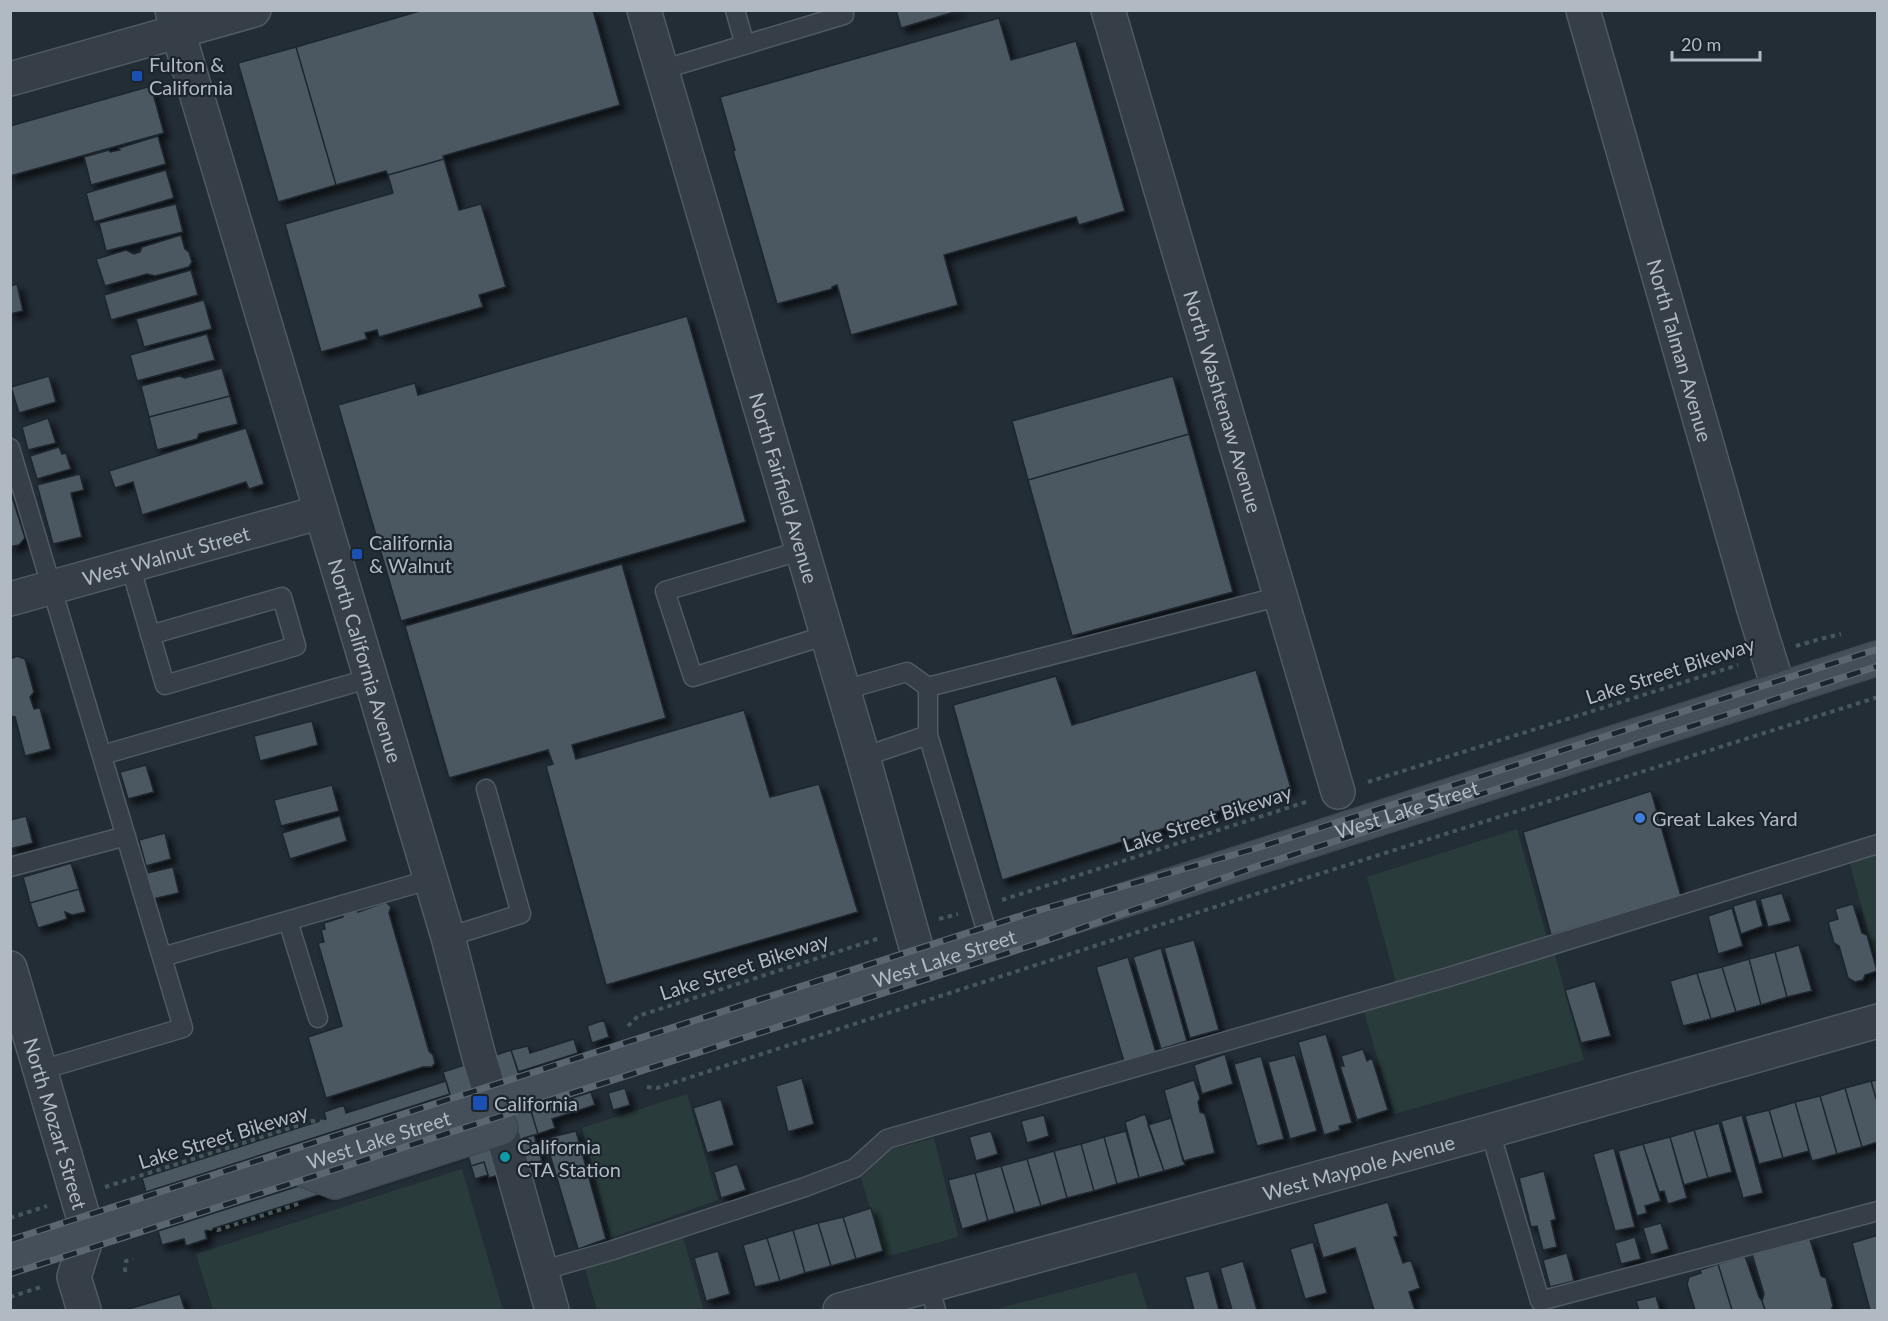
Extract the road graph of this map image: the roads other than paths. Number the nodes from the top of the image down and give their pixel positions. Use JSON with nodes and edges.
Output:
{"nodes":[{"id":1,"x":254,"y":10,"type":"edge"},
{"id":2,"x":644,"y":10,"type":"edge"},
{"id":3,"x":735,"y":10,"type":"edge"},
{"id":4,"x":843,"y":10,"type":"edge"},
{"id":5,"x":1108,"y":10,"type":"edge"},
{"id":6,"x":1583,"y":10,"type":"edge"},
{"id":7,"x":175,"y":21,"type":"edge"},
{"id":8,"x":745,"y":45,"type":"junction"},
{"id":9,"x":661,"y":70,"type":"junction"},
{"id":10,"x":10,"y":79,"type":"edge"},
{"id":11,"x":10,"y":448,"type":"edge"},
{"id":12,"x":321,"y":512,"type":"junction"},
{"id":13,"x":803,"y":550,"type":"junction"},
{"id":14,"x":130,"y":566,"type":"junction"},
{"id":15,"x":52,"y":587,"type":"junction"},
{"id":16,"x":1281,"y":596,"type":"junction"},
{"id":17,"x":10,"y":599,"type":"edge"},
{"id":18,"x":150,"y":635,"type":"junction"},
{"id":19,"x":827,"y":635,"type":"junction"},
{"id":20,"x":1878,"y":658,"type":"edge"},
{"id":21,"x":371,"y":678,"type":"junction"},
{"id":22,"x":928,"y":687,"type":"junction"},
{"id":23,"x":844,"y":690,"type":"junction"},
{"id":24,"x":1779,"y":690,"type":"junction"},
{"id":25,"x":928,"y":735,"type":"junction"},
{"id":26,"x":102,"y":755,"type":"junction"},
{"id":27,"x":863,"y":757,"type":"junction"},
{"id":28,"x":486,"y":789,"type":"dead end"},
{"id":29,"x":1338,"y":792,"type":"junction"},
{"id":30,"x":1366,"y":822,"type":"junction"},
{"id":31,"x":1334,"y":831,"type":"junction"},
{"id":32,"x":126,"y":836,"type":"junction"},
{"id":33,"x":1878,"y":844,"type":"edge"},
{"id":34,"x":10,"y":867,"type":"edge"},
{"id":35,"x":432,"y":879,"type":"junction"},
{"id":36,"x":288,"y":921,"type":"junction"},
{"id":37,"x":448,"y":937,"type":"junction"},
{"id":38,"x":990,"y":943,"type":"junction"},
{"id":39,"x":162,"y":957,"type":"junction"},
{"id":40,"x":921,"y":965,"type":"junction"},
{"id":41,"x":10,"y":968,"type":"edge"},
{"id":42,"x":318,"y":1018,"type":"dead end"},
{"id":43,"x":1878,"y":1021,"type":"edge"},
{"id":44,"x":41,"y":1070,"type":"junction"},
{"id":45,"x":578,"y":1075,"type":"junction"},
{"id":46,"x":527,"y":1091,"type":"junction"},
{"id":47,"x":497,"y":1116,"type":"junction"},
{"id":48,"x":1490,"y":1131,"type":"junction"},
{"id":49,"x":294,"y":1166,"type":"junction"},
{"id":50,"x":1878,"y":1210,"type":"edge"},
{"id":51,"x":88,"y":1233,"type":"junction"},
{"id":52,"x":26,"y":1253,"type":"edge"},
{"id":53,"x":541,"y":1271,"type":"junction"},
{"id":54,"x":74,"y":1277,"type":"junction"},
{"id":55,"x":933,"y":1298,"type":"edge"},
{"id":56,"x":84,"y":1311,"type":"edge"},
{"id":57,"x":552,"y":1311,"type":"edge"},
{"id":58,"x":840,"y":1311,"type":"edge"}],
"edges":[{"from":1,"to":7,"type":"street"},
{"from":2,"to":9,"type":"street","name":"North Fairfield Avenue"},
{"from":3,"to":8,"type":"lane"},
{"from":4,"to":8,"type":"lane"},
{"from":5,"to":16,"type":"street","name":"North Washtenaw Avenue"},
{"from":6,"to":24,"type":"street","name":"North Talman Avenue"},
{"from":7,"to":10,"type":"street"},
{"from":7,"to":12,"type":"street","name":"North California Avenue"},
{"from":8,"to":9,"type":"lane"},
{"from":9,"to":13,"type":"street","name":"North Fairfield Avenue"},
{"from":11,"to":15,"type":"lane"},
{"from":12,"to":14,"type":"street","name":"West Walnut Street"},
{"from":12,"to":21,"type":"street","name":"North California Avenue"},
{"from":13,"to":19,"type":"street","name":"North Fairfield Avenue"},
{"from":13,"to":19,"type":"lane"},
{"from":14,"to":15,"type":"street","name":"West Walnut Street"},
{"from":14,"to":18,"type":"lane"},
{"from":15,"to":17,"type":"street","name":"West Walnut Street"},
{"from":15,"to":26,"type":"lane"},
{"from":16,"to":22,"type":"lane"},
{"from":16,"to":29,"type":"street","name":"North Washtenaw Avenue"},
{"from":18,"to":18,"type":"lane"},
{"from":19,"to":23,"type":"street","name":"North Fairfield Avenue"},
{"from":20,"to":24,"type":"main road","name":"West Lake Street"},
{"from":21,"to":26,"type":"lane"},
{"from":21,"to":35,"type":"street","name":"North California Avenue"},
{"from":22,"to":23,"type":"lane"},
{"from":22,"to":25,"type":"lane"},
{"from":23,"to":27,"type":"street","name":"North Fairfield Avenue"},
{"from":24,"to":30,"type":"main road","name":"West Lake Street"},
{"from":25,"to":27,"type":"lane"},
{"from":25,"to":38,"type":"lane"},
{"from":26,"to":32,"type":"lane"},
{"from":27,"to":40,"type":"street","name":"North Fairfield Avenue"},
{"from":28,"to":37,"type":"lane"},
{"from":29,"to":30,"type":"street","name":"North Washtenaw Avenue"},
{"from":29,"to":31,"type":"street","name":"North Washtenaw Avenue"},
{"from":30,"to":31,"type":"main road","name":"West Lake Street"},
{"from":31,"to":38,"type":"main road","name":"West Lake Street"},
{"from":32,"to":34,"type":"lane"},
{"from":32,"to":39,"type":"lane"},
{"from":33,"to":53,"type":"lane"},
{"from":35,"to":36,"type":"lane"},
{"from":35,"to":37,"type":"street","name":"North California Avenue"},
{"from":36,"to":39,"type":"lane"},
{"from":36,"to":42,"type":"lane"},
{"from":37,"to":47,"type":"street","name":"North California Avenue"},
{"from":38,"to":40,"type":"main road","name":"West Lake Street"},
{"from":39,"to":44,"type":"lane"},
{"from":40,"to":45,"type":"main road","name":"West Lake Street"},
{"from":41,"to":44,"type":"street","name":"North Mozart Street"},
{"from":43,"to":48,"type":"street","name":"West Maypole Avenue"},
{"from":44,"to":51,"type":"street","name":"North Mozart Street"},
{"from":45,"to":46,"type":"main road","name":"West Lake Street"},
{"from":45,"to":47,"type":"main road"},
{"from":46,"to":47,"type":"main road","name":"West Lake Street"},
{"from":46,"to":47,"type":"main road"},
{"from":47,"to":49,"type":"main road","name":"West Lake Street"},
{"from":47,"to":49,"type":"main road"},
{"from":47,"to":53,"type":"street","name":"North California Avenue"},
{"from":48,"to":50,"type":"lane"},
{"from":48,"to":55,"type":"street","name":"West Maypole Avenue"},
{"from":49,"to":51,"type":"main road","name":"West Lake Street"},
{"from":51,"to":52,"type":"main road","name":"West Lake Street"},
{"from":51,"to":54,"type":"street","name":"North Mozart Street"},
{"from":52,"to":54,"type":"street"},
{"from":53,"to":57,"type":"street","name":"North California Avenue"},
{"from":54,"to":56,"type":"street"},
{"from":55,"to":58,"type":"street","name":"West Maypole Avenue"}]}
